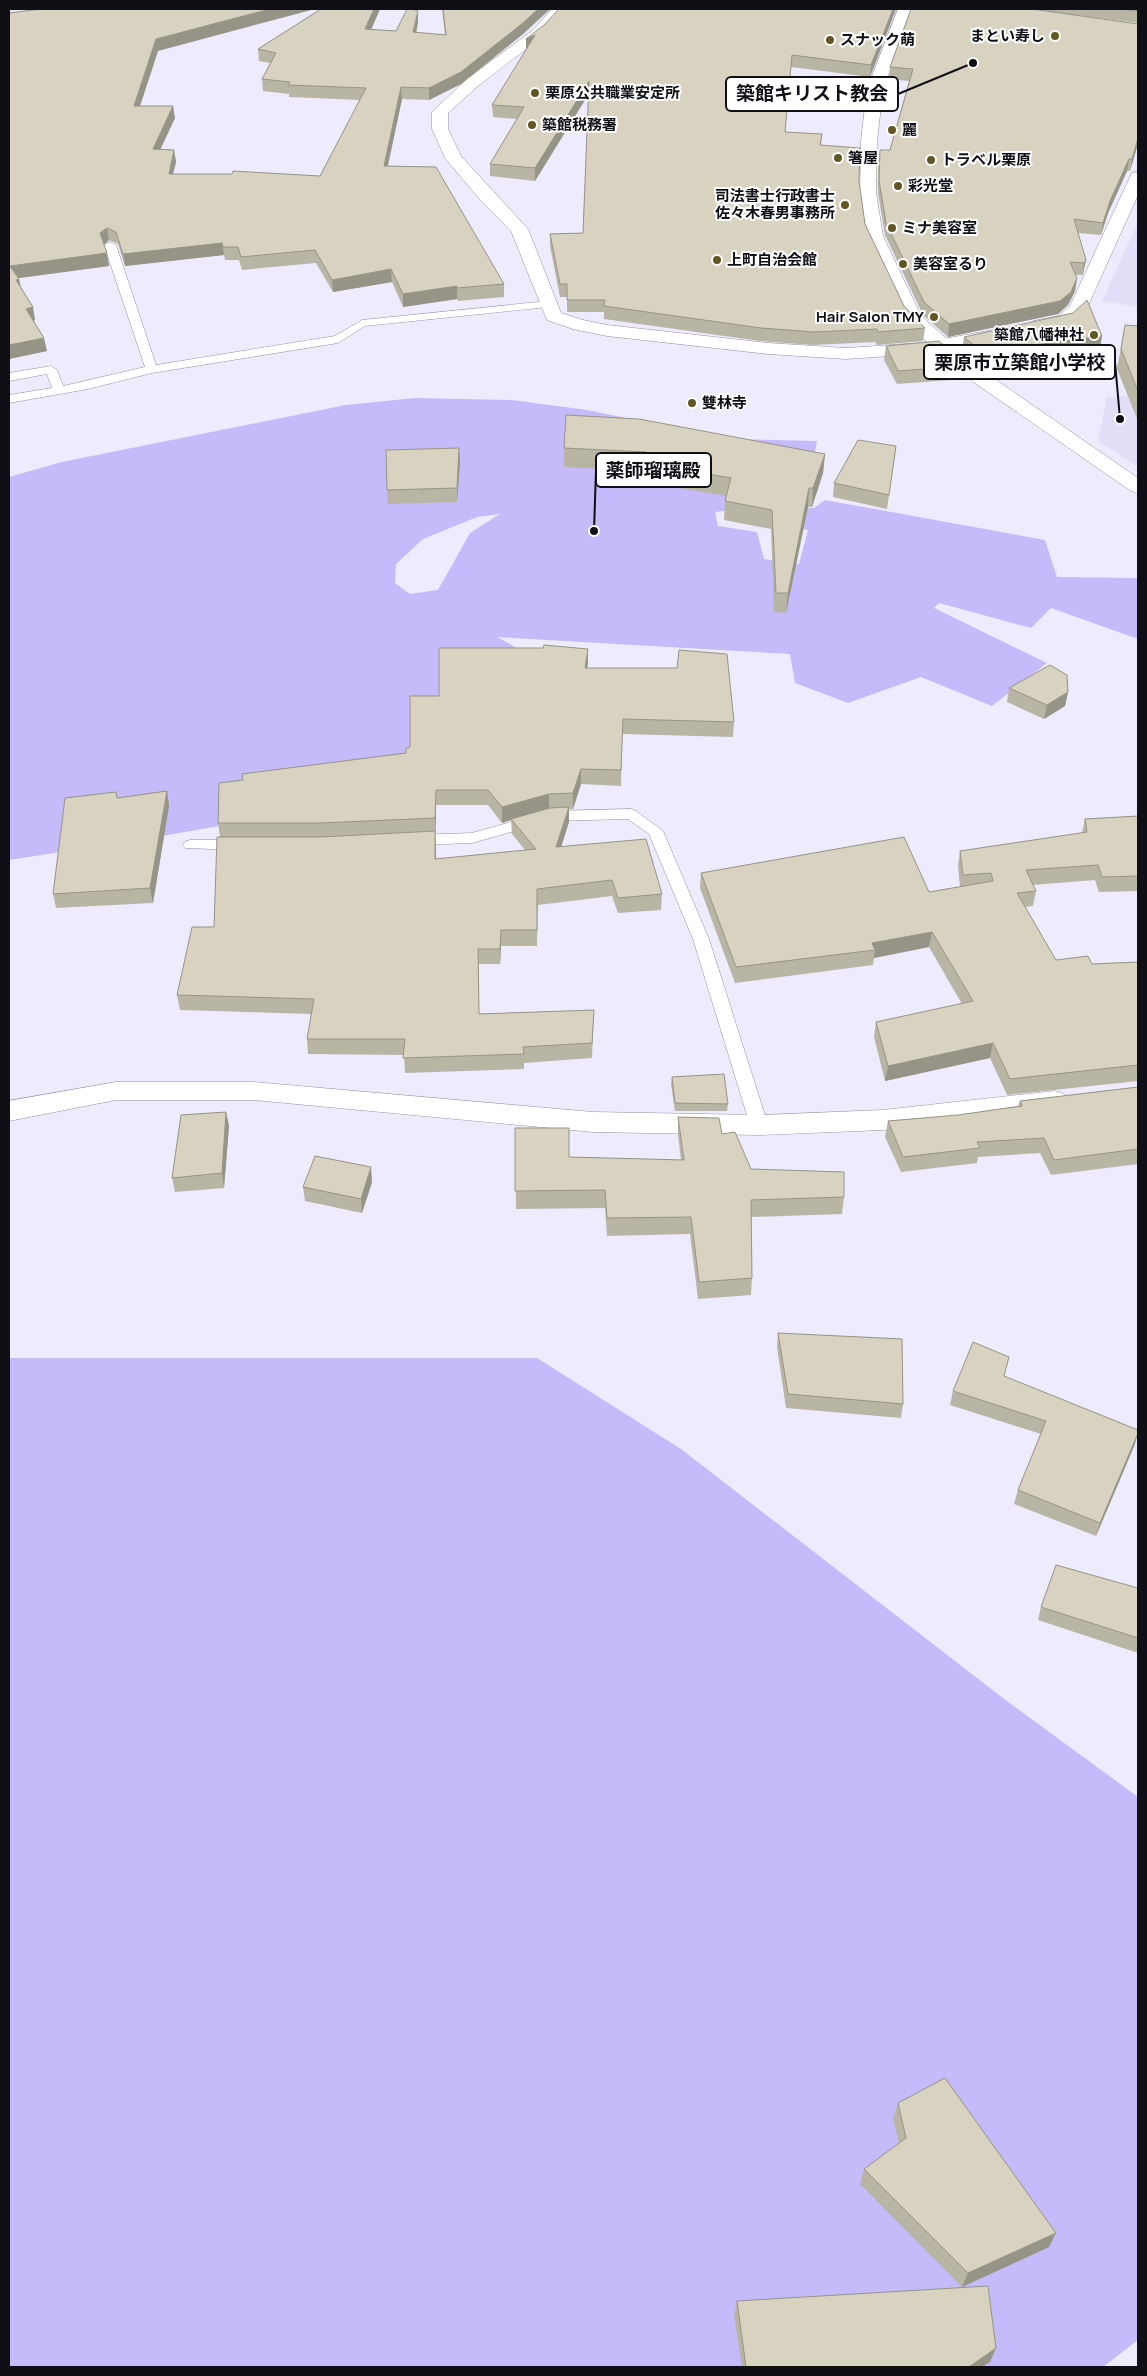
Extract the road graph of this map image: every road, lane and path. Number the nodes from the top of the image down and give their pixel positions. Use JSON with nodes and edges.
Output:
{"nodes":[{"id":1,"x":560,"y":9,"type":"edge"},
{"id":2,"x":905,"y":9,"type":"edge"},
{"id":3,"x":1138,"y":177,"type":"edge"},
{"id":4,"x":110,"y":245,"type":"edge"},
{"id":5,"x":548,"y":304,"type":"junction"},
{"id":6,"x":942,"y":346,"type":"junction"},
{"id":7,"x":152,"y":369,"type":"junction"},
{"id":8,"x":9,"y":377,"type":"edge"},
{"id":9,"x":59,"y":390,"type":"junction"},
{"id":10,"x":9,"y":399,"type":"edge"},
{"id":11,"x":1138,"y":487,"type":"edge"},
{"id":12,"x":397,"y":841,"type":"edge"},
{"id":13,"x":190,"y":845,"type":"dead end"},
{"id":14,"x":256,"y":845,"type":"edge"},
{"id":15,"x":1077,"y":1098,"type":"edge"},
{"id":16,"x":9,"y":1110,"type":"edge"},
{"id":17,"x":759,"y":1125,"type":"junction"}],
"edges":[{"from":1,"to":5,"type":"street"},
{"from":2,"to":6,"type":"street"},
{"from":3,"to":6,"type":"street"},
{"from":4,"to":7,"type":"lane"},
{"from":5,"to":6,"type":"street"},
{"from":5,"to":7,"type":"lane"},
{"from":6,"to":11,"type":"street"},
{"from":7,"to":9,"type":"lane"},
{"from":8,"to":9,"type":"lane"},
{"from":9,"to":10,"type":"lane"},
{"from":12,"to":17,"type":"lane"},
{"from":13,"to":14,"type":"lane"},
{"from":15,"to":17,"type":"street"},
{"from":16,"to":17,"type":"street"}]}
